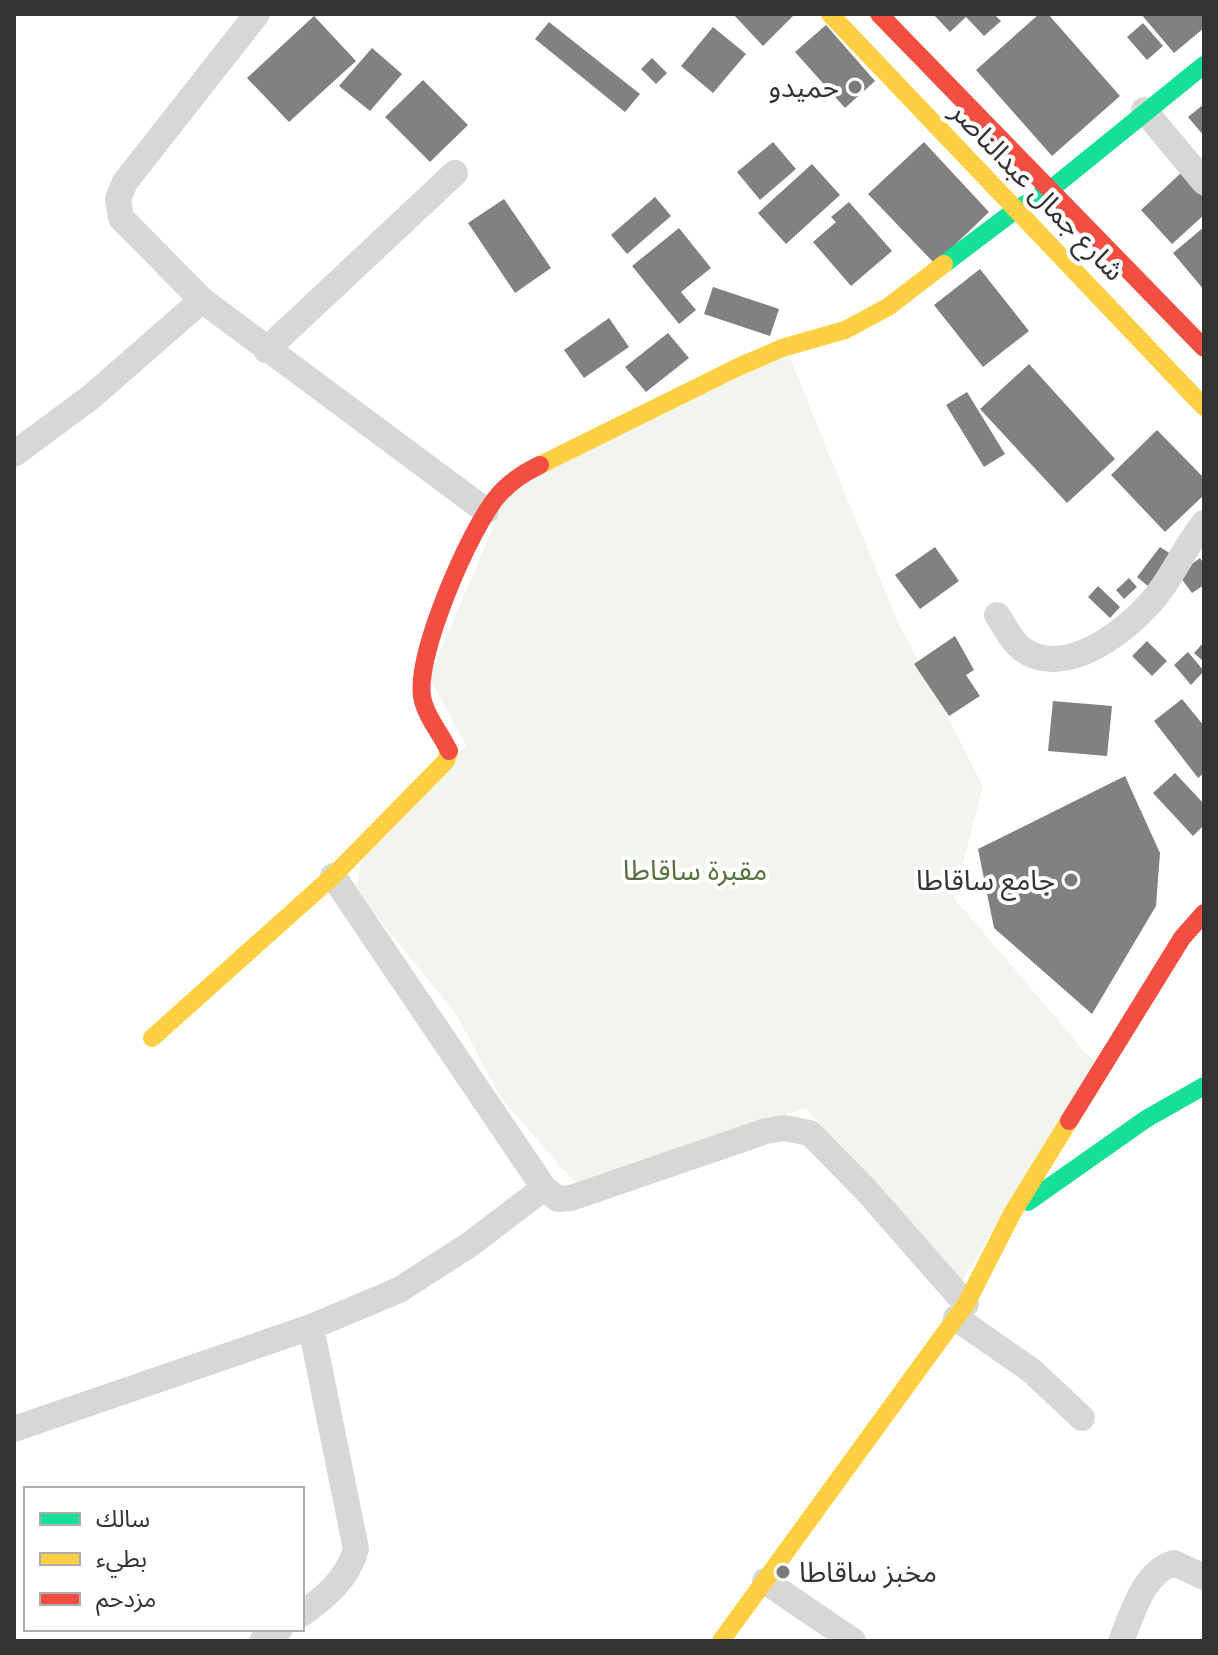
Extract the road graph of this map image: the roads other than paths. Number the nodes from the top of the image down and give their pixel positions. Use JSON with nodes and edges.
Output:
{"nodes":[{"id":1,"x":257,"y":14,"type":"edge"},
{"id":2,"x":830,"y":14,"type":"edge"},
{"id":3,"x":879,"y":14,"type":"edge"},
{"id":4,"x":1204,"y":65,"type":"edge"},
{"id":5,"x":1144,"y":110,"type":"junction"},
{"id":6,"x":455,"y":173,"type":"dead end"},
{"id":7,"x":1204,"y":182,"type":"edge"},
{"id":8,"x":1051,"y":189,"type":"junction"},
{"id":9,"x":1017,"y":209,"type":"junction"},
{"id":10,"x":202,"y":300,"type":"junction"},
{"id":11,"x":1204,"y":348,"type":"edge"},
{"id":12,"x":266,"y":350,"type":"junction"},
{"id":13,"x":1204,"y":407,"type":"edge"},
{"id":14,"x":14,"y":454,"type":"edge"},
{"id":15,"x":486,"y":511,"type":"junction"},
{"id":16,"x":1204,"y":523,"type":"edge"},
{"id":17,"x":997,"y":615,"type":"dead end"},
{"id":18,"x":333,"y":876,"type":"junction"},
{"id":19,"x":1204,"y":913,"type":"edge"},
{"id":20,"x":152,"y":1038,"type":"dead end"},
{"id":21,"x":1204,"y":1086,"type":"edge"},
{"id":22,"x":544,"y":1188,"type":"junction"},
{"id":23,"x":1013,"y":1212,"type":"junction"},
{"id":24,"x":961,"y":1311,"type":"junction"},
{"id":25,"x":311,"y":1327,"type":"junction"},
{"id":26,"x":1082,"y":1418,"type":"dead end"},
{"id":27,"x":14,"y":1429,"type":"edge"},
{"id":28,"x":1204,"y":1577,"type":"edge"},
{"id":29,"x":765,"y":1581,"type":"junction"},
{"id":30,"x":304,"y":1612,"type":"edge"},
{"id":31,"x":721,"y":1641,"type":"edge"},
{"id":32,"x":853,"y":1641,"type":"edge"},
{"id":33,"x":1121,"y":1641,"type":"edge"}],
"edges":[{"from":1,"to":10,"type":"street"},
{"from":2,"to":9,"type":"street","name":"شارع جمال عبدالناصر"},
{"from":3,"to":8,"type":"street","name":"شارع جمال عبدالناصر"},
{"from":4,"to":5,"type":"street"},
{"from":5,"to":7,"type":"street"},
{"from":5,"to":8,"type":"street"},
{"from":6,"to":12,"type":"street"},
{"from":8,"to":9,"type":"street"},
{"from":8,"to":11,"type":"street","name":"شارع جمال عبدالناصر"},
{"from":9,"to":13,"type":"street","name":"شارع جمال عبدالناصر"},
{"from":9,"to":15,"type":"street"},
{"from":10,"to":12,"type":"street"},
{"from":10,"to":14,"type":"street"},
{"from":12,"to":15,"type":"street"},
{"from":15,"to":18,"type":"street"},
{"from":16,"to":17,"type":"street"},
{"from":18,"to":20,"type":"street"},
{"from":18,"to":22,"type":"street"},
{"from":19,"to":23,"type":"street"},
{"from":21,"to":23,"type":"street"},
{"from":22,"to":24,"type":"street"},
{"from":22,"to":25,"type":"street"},
{"from":23,"to":24,"type":"street"},
{"from":24,"to":26,"type":"street"},
{"from":24,"to":29,"type":"street"},
{"from":25,"to":27,"type":"street"},
{"from":25,"to":30,"type":"street"},
{"from":28,"to":33,"type":"street"},
{"from":29,"to":31,"type":"street"},
{"from":29,"to":32,"type":"street"}]}
